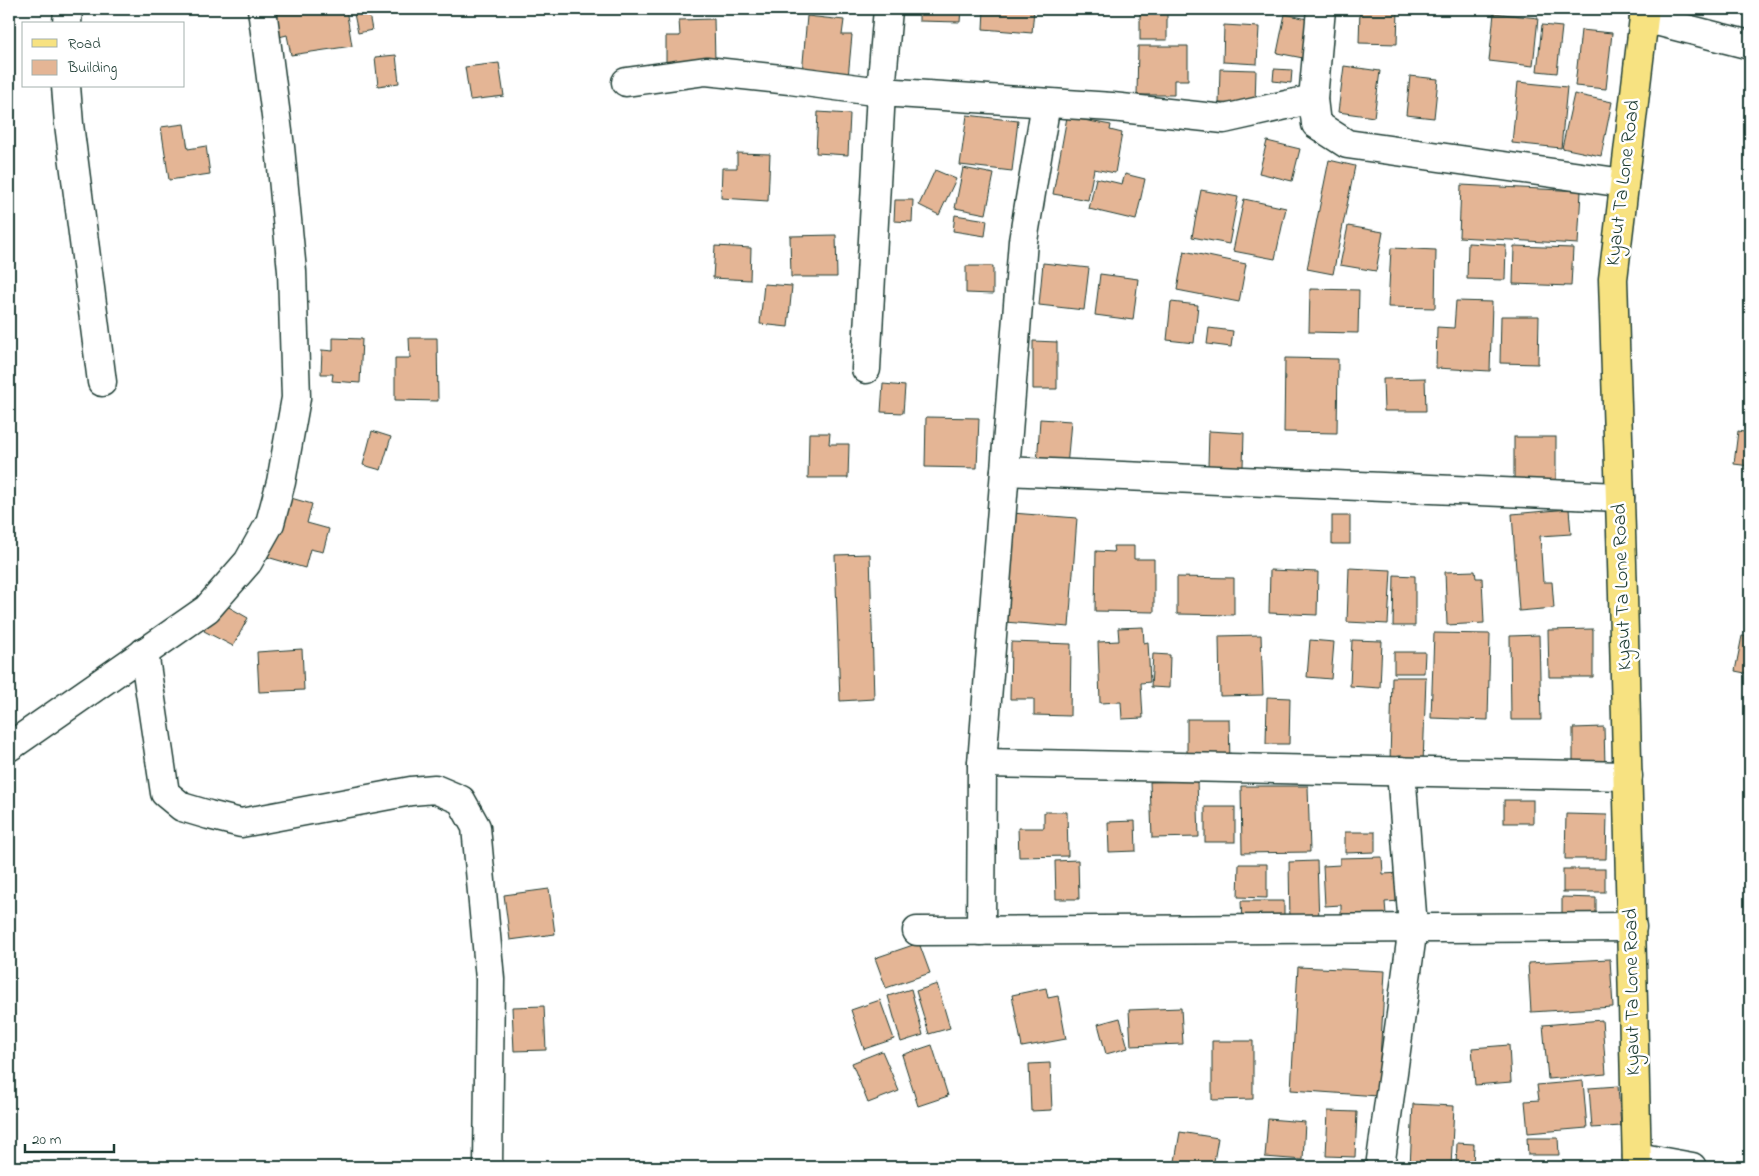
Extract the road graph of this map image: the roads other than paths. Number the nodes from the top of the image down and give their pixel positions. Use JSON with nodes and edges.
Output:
{"nodes":[{"id":1,"x":68,"y":9,"type":"edge"},
{"id":2,"x":262,"y":9,"type":"edge"},
{"id":3,"x":888,"y":9,"type":"edge"},
{"id":4,"x":1321,"y":9,"type":"edge"},
{"id":5,"x":1644,"y":13,"type":"edge"},
{"id":6,"x":67,"y":22,"type":"edge"},
{"id":7,"x":1750,"y":45,"type":"edge"},
{"id":8,"x":626,"y":82,"type":"dead end"},
{"id":9,"x":66,"y":88,"type":"edge"},
{"id":10,"x":881,"y":92,"type":"junction"},
{"id":11,"x":1313,"y":99,"type":"junction"},
{"id":12,"x":1046,"y":104,"type":"junction"},
{"id":13,"x":1624,"y":183,"type":"junction"},
{"id":14,"x":866,"y":369,"type":"dead end"},
{"id":15,"x":102,"y":382,"type":"dead end"},
{"id":16,"x":1005,"y":471,"type":"junction"},
{"id":17,"x":1620,"y":497,"type":"junction"},
{"id":18,"x":144,"y":652,"type":"junction"},
{"id":19,"x":9,"y":747,"type":"edge"},
{"id":20,"x":982,"y":763,"type":"junction"},
{"id":21,"x":1401,"y":771,"type":"junction"},
{"id":22,"x":1628,"y":776,"type":"junction"},
{"id":23,"x":1413,"y":927,"type":"junction"},
{"id":24,"x":1632,"y":927,"type":"junction"},
{"id":25,"x":981,"y":931,"type":"junction"},
{"id":26,"x":917,"y":932,"type":"dead end"},
{"id":27,"x":1637,"y":1162,"type":"edge"},
{"id":28,"x":488,"y":1167,"type":"edge"},
{"id":29,"x":1380,"y":1167,"type":"edge"},
{"id":30,"x":1692,"y":1167,"type":"edge"}],
"edges":[{"from":1,"to":6,"type":"street"},
{"from":2,"to":18,"type":"street"},
{"from":3,"to":10,"type":"street"},
{"from":4,"to":11,"type":"street"},
{"from":5,"to":7,"type":"street"},
{"from":5,"to":13,"type":"main road","name":"Kyaut Ta Lone Road"},
{"from":8,"to":10,"type":"street"},
{"from":9,"to":15,"type":"street"},
{"from":10,"to":12,"type":"street"},
{"from":10,"to":14,"type":"street"},
{"from":11,"to":12,"type":"street"},
{"from":11,"to":13,"type":"street"},
{"from":12,"to":16,"type":"street"},
{"from":13,"to":17,"type":"main road","name":"Kyaut Ta Lone Road"},
{"from":16,"to":17,"type":"street"},
{"from":16,"to":20,"type":"street"},
{"from":17,"to":22,"type":"main road","name":"Kyaut Ta Lone Road"},
{"from":18,"to":19,"type":"street"},
{"from":18,"to":28,"type":"street"},
{"from":20,"to":21,"type":"street"},
{"from":20,"to":25,"type":"street"},
{"from":21,"to":22,"type":"street"},
{"from":21,"to":23,"type":"street"},
{"from":22,"to":24,"type":"main road","name":"Kyaut Ta Lone Road"},
{"from":23,"to":24,"type":"street"},
{"from":23,"to":25,"type":"street"},
{"from":23,"to":29,"type":"street"},
{"from":24,"to":27,"type":"main road","name":"Kyaut Ta Lone Road"},
{"from":25,"to":26,"type":"street"},
{"from":27,"to":30,"type":"street"}]}
